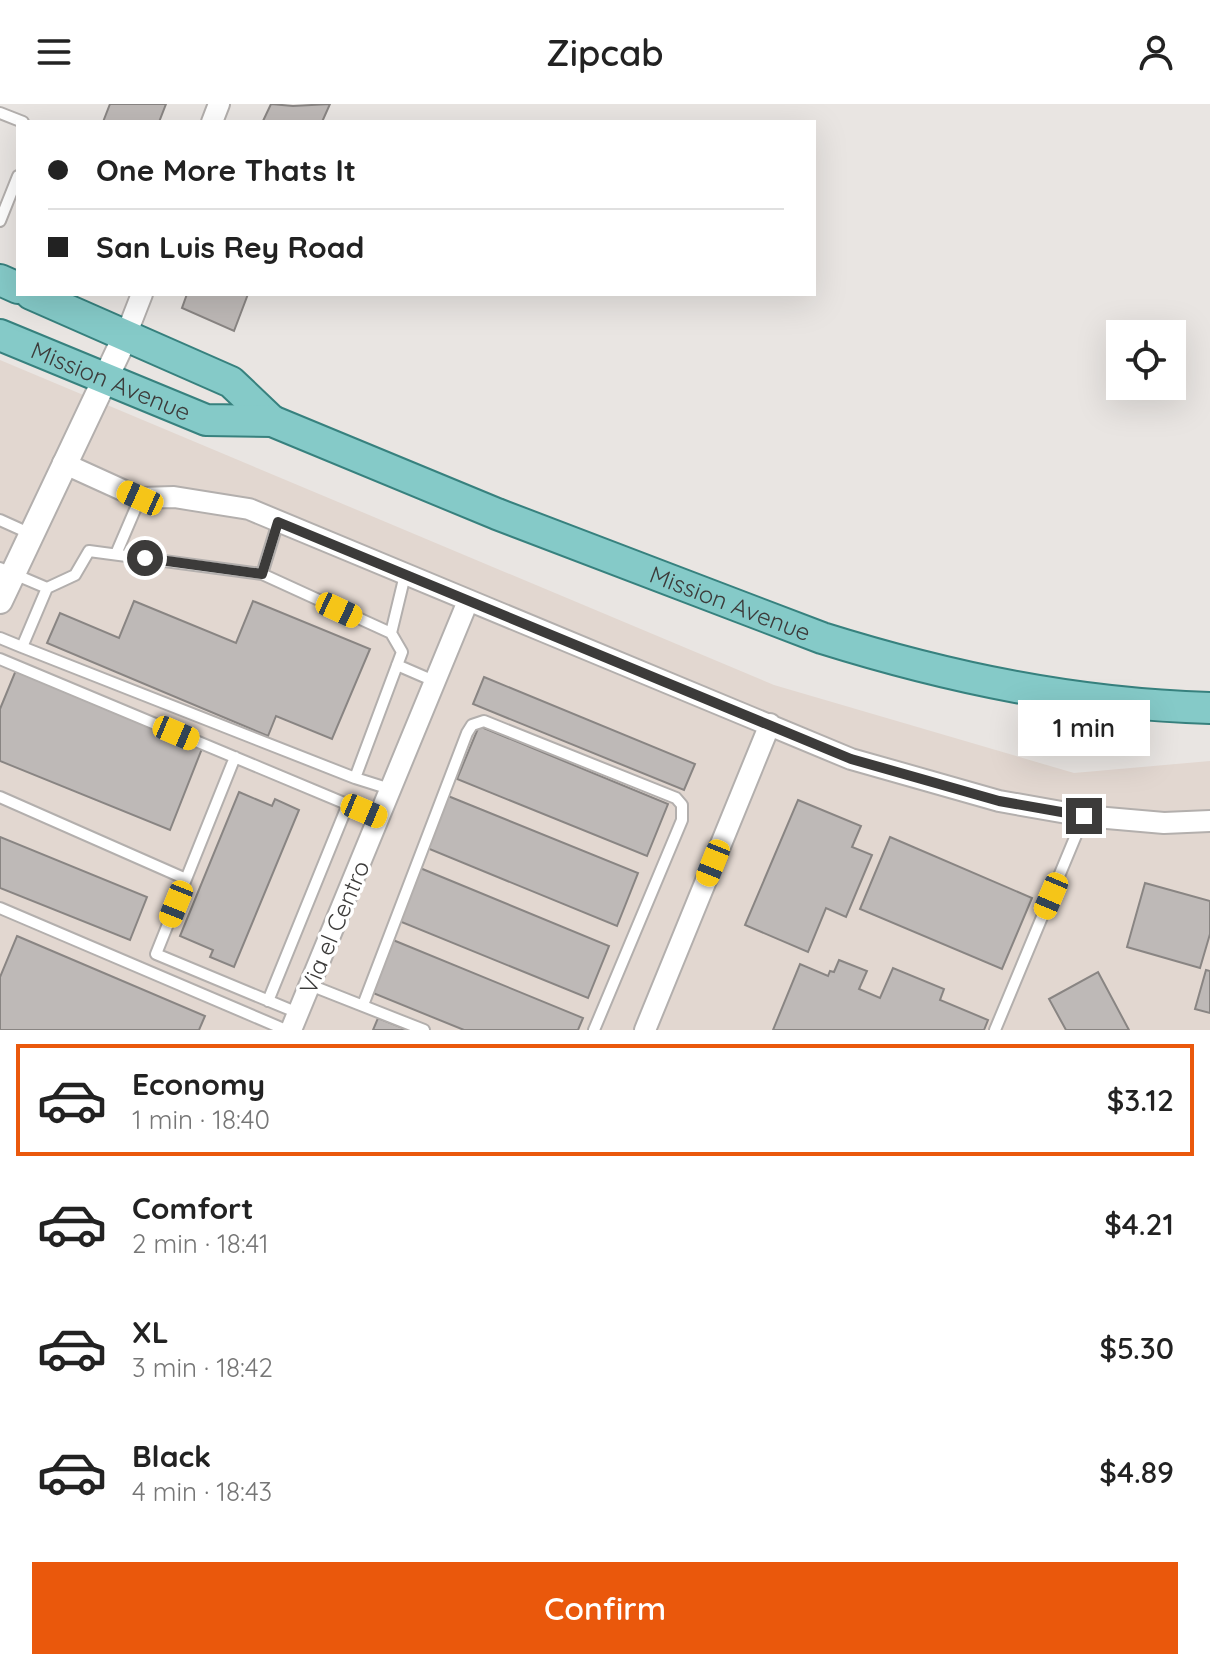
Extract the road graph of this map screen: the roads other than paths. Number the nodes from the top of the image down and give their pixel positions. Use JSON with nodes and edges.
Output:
{"nodes":[{"id":1,"x":16,"y":181,"type":"edge"},
{"id":2,"x":0,"y":221,"type":"edge"},
{"id":3,"x":36,"y":296,"type":"edge"},
{"id":4,"x":141,"y":296,"type":"edge"},
{"id":5,"x":0,"y":335,"type":"edge"},
{"id":6,"x":126,"y":335,"type":"junction"},
{"id":7,"x":105,"y":379,"type":"junction"},
{"id":8,"x":272,"y":421,"type":"junction"},
{"id":9,"x":63,"y":463,"type":"junction"},
{"id":10,"x":140,"y":498,"type":"junction"},
{"id":11,"x":0,"y":520,"type":"edge"},
{"id":12,"x":278,"y":522,"type":"junction"},
{"id":13,"x":31,"y":534,"type":"junction"},
{"id":14,"x":116,"y":554,"type":"junction"},
{"id":15,"x":6,"y":571,"type":"edge"},
{"id":16,"x":262,"y":574,"type":"junction"},
{"id":17,"x":405,"y":575,"type":"junction"},
{"id":18,"x":47,"y":588,"type":"junction"},
{"id":19,"x":0,"y":601,"type":"edge"},
{"id":20,"x":468,"y":601,"type":"junction"},
{"id":21,"x":391,"y":633,"type":"junction"},
{"id":22,"x":0,"y":638,"type":"edge"},
{"id":23,"x":22,"y":647,"type":"junction"},
{"id":24,"x":0,"y":659,"type":"edge"},
{"id":25,"x":397,"y":665,"type":"junction"},
{"id":26,"x":434,"y":681,"type":"junction"},
{"id":27,"x":1210,"y":708,"type":"edge"},
{"id":28,"x":770,"y":724,"type":"junction"},
{"id":29,"x":235,"y":757,"type":"junction"},
{"id":30,"x":355,"y":778,"type":"junction"},
{"id":31,"x":390,"y":789,"type":"junction"},
{"id":32,"x":0,"y":797,"type":"edge"},
{"id":33,"x":348,"y":804,"type":"junction"},
{"id":34,"x":1084,"y":816,"type":"junction"},
{"id":35,"x":380,"y":818,"type":"junction"},
{"id":36,"x":1210,"y":821,"type":"edge"},
{"id":37,"x":186,"y":879,"type":"junction"},
{"id":38,"x":0,"y":908,"type":"edge"},
{"id":39,"x":310,"y":985,"type":"junction"},
{"id":40,"x":268,"y":1001,"type":"junction"},
{"id":41,"x":363,"y":1005,"type":"junction"},
{"id":42,"x":292,"y":1024,"type":"edge"},
{"id":43,"x":424,"y":1030,"type":"edge"},
{"id":44,"x":594,"y":1030,"type":"edge"},
{"id":45,"x":645,"y":1030,"type":"edge"},
{"id":46,"x":995,"y":1030,"type":"edge"}],
"edges":[{"from":1,"to":2,"type":"lane"},
{"from":3,"to":6,"type":"main road","name":"Mission Avenue"},
{"from":4,"to":6,"type":"street"},
{"from":5,"to":7,"type":"main road","name":"Mission Avenue"},
{"from":6,"to":7,"type":"street"},
{"from":6,"to":8,"type":"main road","name":"Mission Avenue"},
{"from":7,"to":8,"type":"main road","name":"Mission Avenue"},
{"from":7,"to":9,"type":"street"},
{"from":8,"to":27,"type":"main road","name":"Mission Avenue"},
{"from":9,"to":10,"type":"street"},
{"from":9,"to":13,"type":"street"},
{"from":10,"to":12,"type":"street"},
{"from":10,"to":14,"type":"lane"},
{"from":11,"to":13,"type":"lane"},
{"from":12,"to":16,"type":"lane"},
{"from":12,"to":17,"type":"street"},
{"from":13,"to":15,"type":"street"},
{"from":14,"to":16,"type":"lane"},
{"from":14,"to":18,"type":"lane"},
{"from":15,"to":18,"type":"lane"},
{"from":15,"to":19,"type":"street"},
{"from":16,"to":21,"type":"lane"},
{"from":17,"to":20,"type":"street"},
{"from":17,"to":21,"type":"lane"},
{"from":18,"to":23,"type":"lane"},
{"from":20,"to":26,"type":"street","name":"Via el Centro"},
{"from":20,"to":28,"type":"street"},
{"from":21,"to":25,"type":"lane"},
{"from":22,"to":23,"type":"lane"},
{"from":23,"to":30,"type":"lane"},
{"from":24,"to":29,"type":"lane"},
{"from":25,"to":26,"type":"lane"},
{"from":25,"to":30,"type":"lane"},
{"from":26,"to":31,"type":"street","name":"Via el Centro"},
{"from":28,"to":34,"type":"street"},
{"from":28,"to":45,"type":"street"},
{"from":29,"to":33,"type":"lane"},
{"from":29,"to":37,"type":"lane"},
{"from":30,"to":31,"type":"lane"},
{"from":31,"to":35,"type":"street","name":"Via el Centro"},
{"from":32,"to":37,"type":"lane"},
{"from":33,"to":35,"type":"lane"},
{"from":33,"to":40,"type":"lane"},
{"from":34,"to":36,"type":"street"},
{"from":34,"to":46,"type":"lane"},
{"from":35,"to":39,"type":"street","name":"Via el Centro"},
{"from":37,"to":40,"type":"lane"},
{"from":38,"to":42,"type":"lane"},
{"from":39,"to":41,"type":"lane"},
{"from":39,"to":42,"type":"street","name":"Via el Centro"},
{"from":40,"to":42,"type":"lane"},
{"from":41,"to":43,"type":"lane"},
{"from":41,"to":44,"type":"lane"}]}
